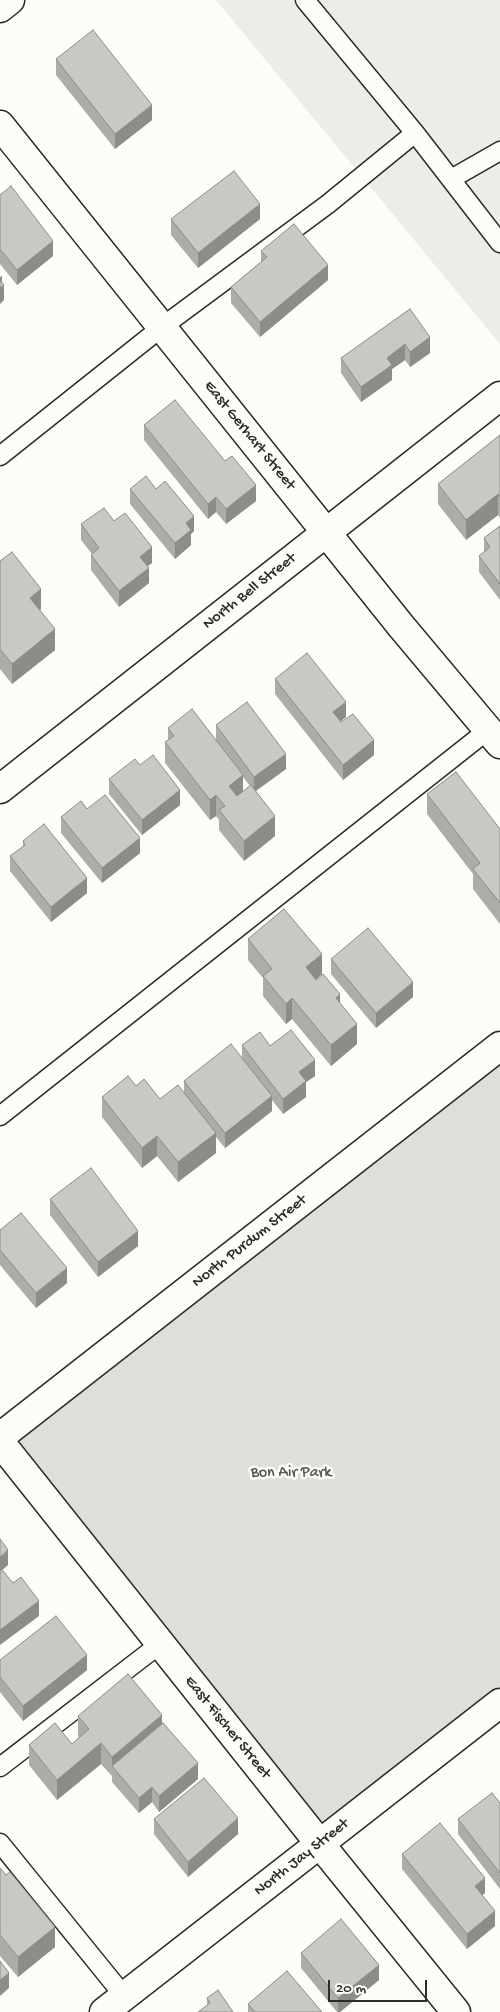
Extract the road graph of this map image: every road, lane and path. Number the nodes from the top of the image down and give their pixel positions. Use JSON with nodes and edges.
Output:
{"nodes":[{"id":1,"x":10,"y":0,"type":"edge"},
{"id":2,"x":305,"y":0,"type":"edge"},
{"id":3,"x":0,"y":8,"type":"edge"},
{"id":4,"x":0,"y":125,"type":"edge"},
{"id":5,"x":415,"y":133,"type":"junction"},
{"id":6,"x":500,"y":151,"type":"edge"},
{"id":7,"x":451,"y":179,"type":"junction"},
{"id":8,"x":500,"y":243,"type":"edge"},
{"id":9,"x":162,"y":327,"type":"junction"},
{"id":10,"x":500,"y":396,"type":"edge"},
{"id":11,"x":0,"y":456,"type":"edge"},
{"id":12,"x":326,"y":532,"type":"junction"},
{"id":13,"x":494,"y":737,"type":"edge"},
{"id":14,"x":0,"y":789,"type":"edge"},
{"id":15,"x":500,"y":1046,"type":"edge"},
{"id":16,"x":0,"y":1116,"type":"edge"},
{"id":17,"x":0,"y":1437,"type":"edge"},
{"id":18,"x":0,"y":1442,"type":"edge"},
{"id":19,"x":160,"y":1644,"type":"junction"},
{"id":20,"x":500,"y":1703,"type":"edge"},
{"id":21,"x":0,"y":1767,"type":"edge"},
{"id":22,"x":0,"y":1843,"type":"edge"},
{"id":23,"x":320,"y":1844,"type":"junction"},
{"id":24,"x":114,"y":2004,"type":"edge"},
{"id":25,"x":456,"y":2012,"type":"edge"}],
"edges":[{"from":1,"to":3,"type":"street"},
{"from":2,"to":5,"type":"lane"},
{"from":4,"to":9,"type":"street","name":"East Gerhart Street"},
{"from":5,"to":7,"type":"lane"},
{"from":5,"to":9,"type":"lane"},
{"from":6,"to":7,"type":"lane"},
{"from":7,"to":8,"type":"lane"},
{"from":9,"to":11,"type":"lane"},
{"from":9,"to":12,"type":"street","name":"East Gerhart Street"},
{"from":10,"to":12,"type":"street","name":"North Bell Street"},
{"from":12,"to":13,"type":"street","name":"East Gerhart Street"},
{"from":12,"to":14,"type":"street","name":"North Bell Street"},
{"from":13,"to":16,"type":"lane"},
{"from":15,"to":17,"type":"street","name":"North Purdum Street"},
{"from":18,"to":19,"type":"street","name":"East Fischer Street"},
{"from":19,"to":21,"type":"lane"},
{"from":19,"to":23,"type":"street","name":"East Fischer Street"},
{"from":20,"to":23,"type":"street","name":"North Jay Street"},
{"from":22,"to":24,"type":"lane"},
{"from":23,"to":24,"type":"street","name":"North Jay Street"},
{"from":23,"to":25,"type":"street","name":"East Fischer Street"}]}
